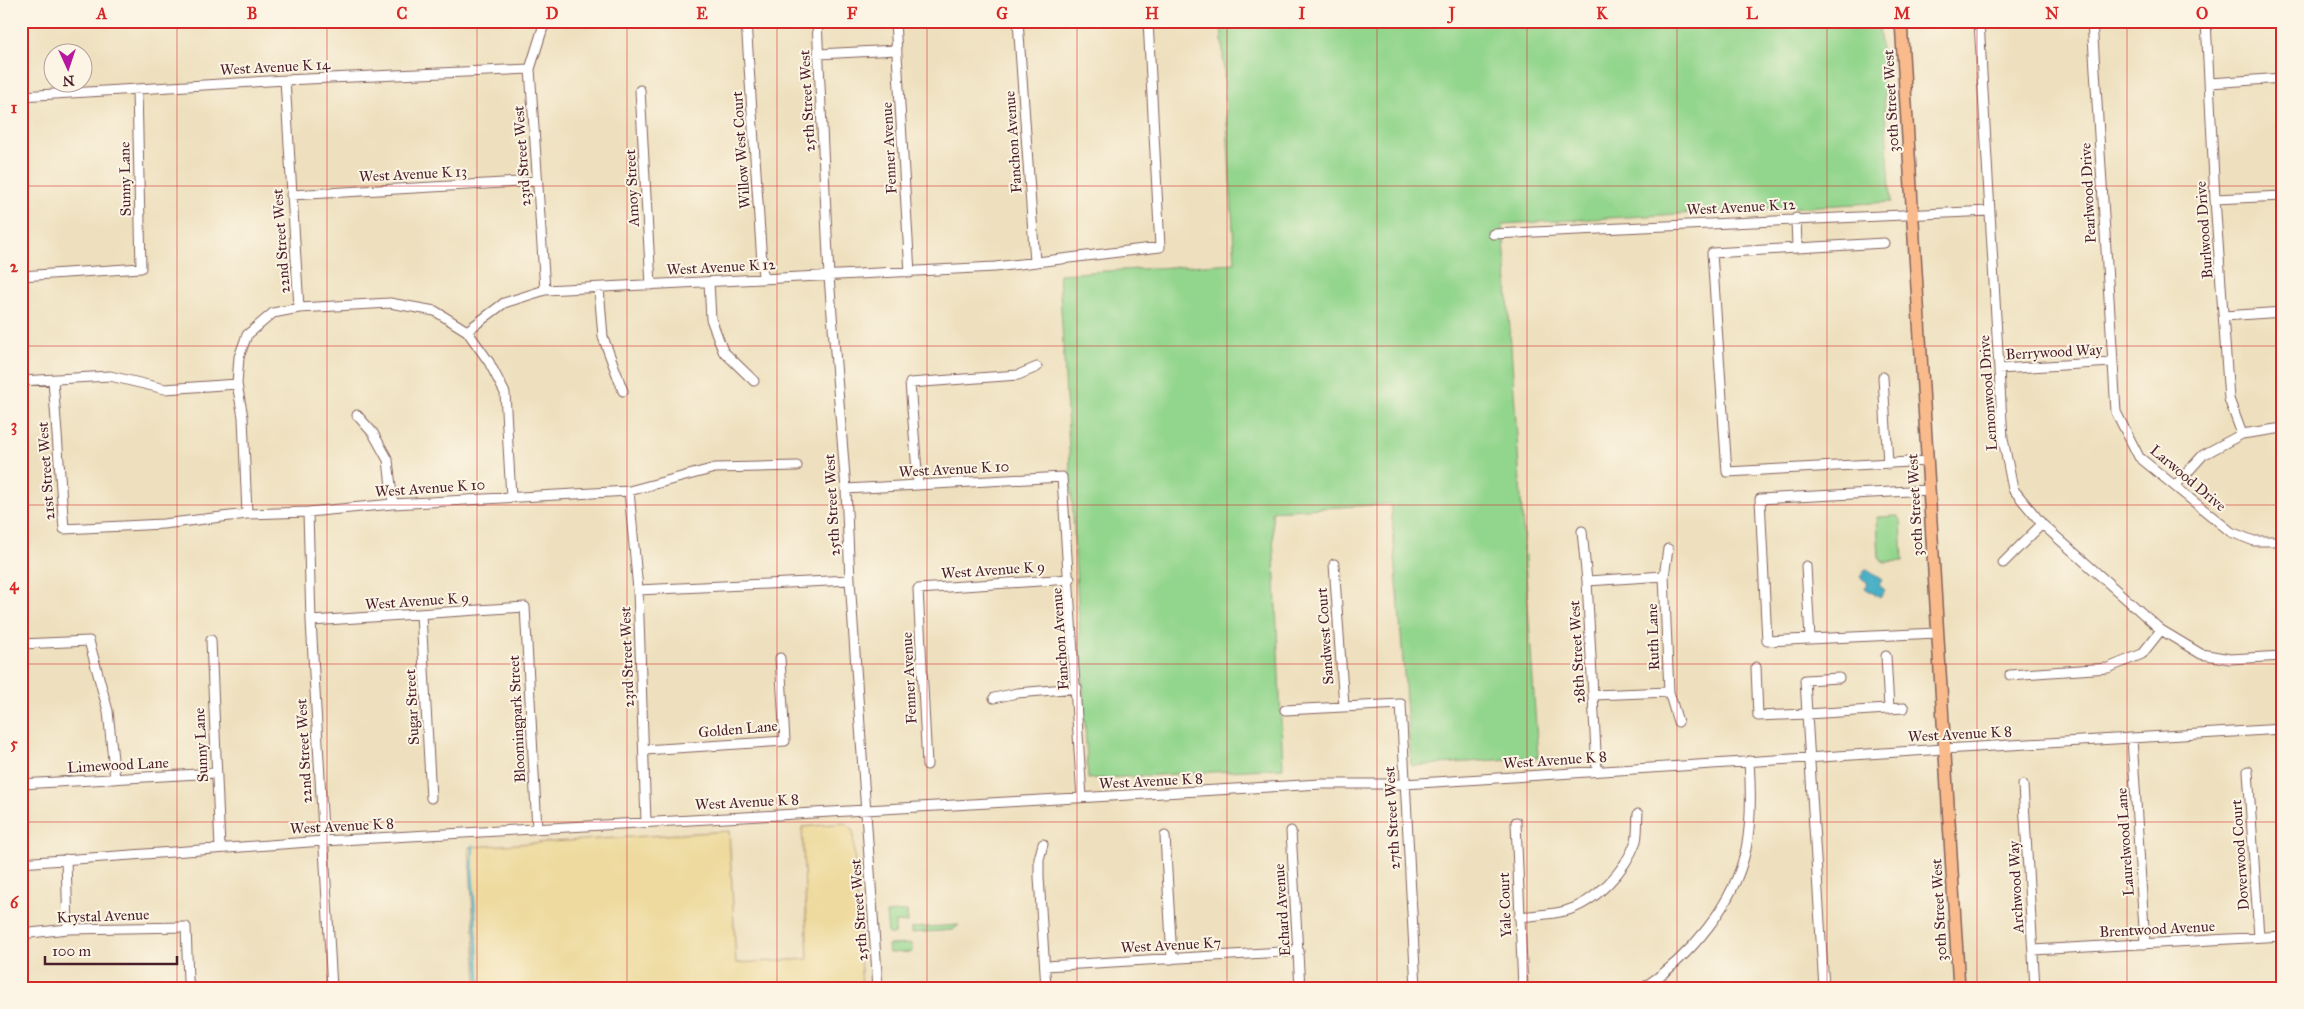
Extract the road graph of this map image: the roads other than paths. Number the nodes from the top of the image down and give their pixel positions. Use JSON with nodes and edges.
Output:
{"nodes":[{"id":1,"x":544,"y":21,"type":"edge"},
{"id":2,"x":746,"y":21,"type":"edge"},
{"id":3,"x":817,"y":21,"type":"edge"},
{"id":4,"x":896,"y":21,"type":"edge"},
{"id":5,"x":1018,"y":21,"type":"edge"},
{"id":6,"x":1148,"y":21,"type":"edge"},
{"id":7,"x":1901,"y":21,"type":"edge"},
{"id":8,"x":1978,"y":21,"type":"edge"},
{"id":9,"x":2092,"y":21,"type":"edge"},
{"id":10,"x":2206,"y":21,"type":"edge"},
{"id":11,"x":897,"y":50,"type":"junction"},
{"id":12,"x":818,"y":54,"type":"junction"},
{"id":13,"x":530,"y":69,"type":"junction"},
{"id":14,"x":2283,"y":78,"type":"edge"},
{"id":15,"x":285,"y":80,"type":"junction"},
{"id":16,"x":2210,"y":83,"type":"junction"},
{"id":17,"x":136,"y":89,"type":"junction"},
{"id":18,"x":640,"y":90,"type":"dead end"},
{"id":19,"x":21,"y":96,"type":"edge"},
{"id":20,"x":538,"y":181,"type":"junction"},
{"id":21,"x":291,"y":195,"type":"junction"},
{"id":22,"x":2283,"y":196,"type":"edge"},
{"id":23,"x":2215,"y":199,"type":"junction"},
{"id":24,"x":1990,"y":211,"type":"junction"},
{"id":25,"x":1912,"y":213,"type":"junction"},
{"id":26,"x":1796,"y":218,"type":"junction"},
{"id":27,"x":1493,"y":234,"type":"dead end"},
{"id":28,"x":1884,"y":243,"type":"dead end"},
{"id":29,"x":1797,"y":247,"type":"junction"},
{"id":30,"x":1035,"y":262,"type":"junction"},
{"id":31,"x":910,"y":273,"type":"junction"},
{"id":32,"x":21,"y":276,"type":"edge"},
{"id":33,"x":829,"y":277,"type":"junction"},
{"id":34,"x":763,"y":278,"type":"junction"},
{"id":35,"x":709,"y":282,"type":"junction"},
{"id":36,"x":651,"y":284,"type":"junction"},
{"id":37,"x":599,"y":288,"type":"junction"},
{"id":38,"x":546,"y":290,"type":"junction"},
{"id":39,"x":299,"y":308,"type":"junction"},
{"id":40,"x":2283,"y":312,"type":"edge"},
{"id":41,"x":2224,"y":316,"type":"junction"},
{"id":42,"x":467,"y":331,"type":"junction"},
{"id":43,"x":2112,"y":362,"type":"junction"},
{"id":44,"x":1037,"y":367,"type":"dead end"},
{"id":45,"x":1999,"y":369,"type":"junction"},
{"id":46,"x":1884,"y":377,"type":"dead end"},
{"id":47,"x":53,"y":380,"type":"junction"},
{"id":48,"x":754,"y":381,"type":"dead end"},
{"id":49,"x":21,"y":382,"type":"edge"},
{"id":50,"x":237,"y":384,"type":"junction"},
{"id":51,"x":623,"y":391,"type":"dead end"},
{"id":52,"x":357,"y":415,"type":"dead end"},
{"id":53,"x":2283,"y":428,"type":"edge"},
{"id":54,"x":2242,"y":434,"type":"junction"},
{"id":55,"x":1928,"y":462,"type":"junction"},
{"id":56,"x":1888,"y":464,"type":"junction"},
{"id":57,"x":797,"y":466,"type":"dead end"},
{"id":58,"x":1062,"y":477,"type":"joint"},
{"id":59,"x":918,"y":484,"type":"junction"},
{"id":60,"x":2175,"y":486,"type":"junction"},
{"id":61,"x":846,"y":489,"type":"junction"},
{"id":62,"x":1929,"y":490,"type":"junction"},
{"id":63,"x":629,"y":491,"type":"junction"},
{"id":64,"x":510,"y":497,"type":"junction"},
{"id":65,"x":393,"y":504,"type":"junction"},
{"id":66,"x":308,"y":512,"type":"junction"},
{"id":67,"x":247,"y":514,"type":"junction"},
{"id":68,"x":2042,"y":524,"type":"junction"},
{"id":69,"x":64,"y":530,"type":"joint"},
{"id":70,"x":1582,"y":531,"type":"dead end"},
{"id":71,"x":2283,"y":541,"type":"edge"},
{"id":72,"x":1668,"y":549,"type":"dead end"},
{"id":73,"x":2003,"y":563,"type":"dead end"},
{"id":74,"x":1334,"y":564,"type":"dead end"},
{"id":75,"x":1806,"y":566,"type":"dead end"},
{"id":76,"x":1664,"y":576,"type":"junction"},
{"id":77,"x":1070,"y":579,"type":"junction"},
{"id":78,"x":850,"y":580,"type":"junction"},
{"id":79,"x":1587,"y":581,"type":"junction"},
{"id":80,"x":918,"y":589,"type":"joint"},
{"id":81,"x":638,"y":590,"type":"junction"},
{"id":82,"x":525,"y":607,"type":"joint"},
{"id":83,"x":421,"y":614,"type":"junction"},
{"id":84,"x":311,"y":621,"type":"junction"},
{"id":85,"x":2161,"y":630,"type":"junction"},
{"id":86,"x":1937,"y":632,"type":"junction"},
{"id":87,"x":1810,"y":639,"type":"junction"},
{"id":88,"x":210,"y":640,"type":"dead end"},
{"id":89,"x":21,"y":644,"type":"edge"},
{"id":90,"x":1886,"y":656,"type":"dead end"},
{"id":91,"x":2283,"y":656,"type":"edge"},
{"id":92,"x":780,"y":658,"type":"dead end"},
{"id":93,"x":1756,"y":667,"type":"dead end"},
{"id":94,"x":2010,"y":675,"type":"dead end"},
{"id":95,"x":1839,"y":678,"type":"dead end"},
{"id":96,"x":1077,"y":688,"type":"junction"},
{"id":97,"x":1669,"y":692,"type":"junction"},
{"id":98,"x":1594,"y":695,"type":"junction"},
{"id":99,"x":994,"y":698,"type":"dead end"},
{"id":100,"x":1344,"y":706,"type":"junction"},
{"id":101,"x":1889,"y":708,"type":"junction"},
{"id":102,"x":1904,"y":708,"type":"dead end"},
{"id":103,"x":1285,"y":710,"type":"dead end"},
{"id":104,"x":1808,"y":714,"type":"junction"},
{"id":105,"x":1678,"y":722,"type":"dead end"},
{"id":106,"x":2283,"y":729,"type":"edge"},
{"id":107,"x":2132,"y":739,"type":"junction"},
{"id":108,"x":1944,"y":749,"type":"junction"},
{"id":109,"x":644,"y":750,"type":"junction"},
{"id":110,"x":1811,"y":757,"type":"junction"},
{"id":111,"x":1749,"y":761,"type":"junction"},
{"id":112,"x":927,"y":766,"type":"dead end"},
{"id":113,"x":1597,"y":771,"type":"junction"},
{"id":114,"x":2248,"y":771,"type":"dead end"},
{"id":115,"x":216,"y":773,"type":"junction"},
{"id":116,"x":115,"y":779,"type":"junction"},
{"id":117,"x":21,"y":784,"type":"edge"},
{"id":118,"x":1404,"y":784,"type":"junction"},
{"id":119,"x":2023,"y":785,"type":"dead end"},
{"id":120,"x":431,"y":798,"type":"dead end"},
{"id":121,"x":1082,"y":798,"type":"junction"},
{"id":122,"x":866,"y":809,"type":"junction"},
{"id":123,"x":1638,"y":814,"type":"dead end"},
{"id":124,"x":646,"y":822,"type":"junction"},
{"id":125,"x":1516,"y":822,"type":"dead end"},
{"id":126,"x":537,"y":829,"type":"junction"},
{"id":127,"x":1291,"y":831,"type":"dead end"},
{"id":128,"x":1165,"y":836,"type":"dead end"},
{"id":129,"x":323,"y":841,"type":"junction"},
{"id":130,"x":1043,"y":844,"type":"dead end"},
{"id":131,"x":220,"y":848,"type":"junction"},
{"id":132,"x":66,"y":859,"type":"junction"},
{"id":133,"x":21,"y":863,"type":"edge"},
{"id":134,"x":1519,"y":917,"type":"junction"},
{"id":135,"x":68,"y":929,"type":"junction"},
{"id":136,"x":21,"y":934,"type":"edge"},
{"id":137,"x":2283,"y":936,"type":"edge"},
{"id":138,"x":2259,"y":937,"type":"junction"},
{"id":139,"x":2145,"y":944,"type":"junction"},
{"id":140,"x":2033,"y":950,"type":"junction"},
{"id":141,"x":1299,"y":952,"type":"junction"},
{"id":142,"x":1172,"y":959,"type":"junction"},
{"id":143,"x":1045,"y":966,"type":"junction"},
{"id":144,"x":190,"y":988,"type":"edge"},
{"id":145,"x":332,"y":988,"type":"edge"},
{"id":146,"x":878,"y":988,"type":"edge"},
{"id":147,"x":1046,"y":988,"type":"edge"},
{"id":148,"x":1300,"y":988,"type":"edge"},
{"id":149,"x":1416,"y":988,"type":"edge"},
{"id":150,"x":1523,"y":988,"type":"edge"},
{"id":151,"x":1643,"y":988,"type":"edge"},
{"id":152,"x":1824,"y":988,"type":"edge"},
{"id":153,"x":1959,"y":988,"type":"edge"},
{"id":154,"x":2035,"y":988,"type":"edge"}],
"edges":[{"from":1,"to":13,"type":"street","name":"23rd Street West"},
{"from":2,"to":34,"type":"street","name":"Willow West Court"},
{"from":3,"to":12,"type":"street","name":"25th Street West"},
{"from":4,"to":11,"type":"street","name":"Fenner Avenue"},
{"from":5,"to":30,"type":"street","name":"Fanchon Avenue"},
{"from":6,"to":30,"type":"street","name":"West Avenue K 12"},
{"from":7,"to":25,"type":"main road","name":"30th Street West"},
{"from":8,"to":24,"type":"street","name":"Lemonwood Drive"},
{"from":9,"to":43,"type":"street","name":"Pearlwood Drive"},
{"from":10,"to":16,"type":"street","name":"Burlwood Drive"},
{"from":11,"to":12,"type":"street"},
{"from":11,"to":31,"type":"street","name":"Fenner Avenue"},
{"from":12,"to":33,"type":"street","name":"25th Street West"},
{"from":13,"to":15,"type":"street","name":"West Avenue K 14"},
{"from":13,"to":20,"type":"street","name":"23rd Street West"},
{"from":14,"to":16,"type":"street"},
{"from":15,"to":17,"type":"street","name":"West Avenue K 14"},
{"from":15,"to":21,"type":"street","name":"22nd Street West"},
{"from":16,"to":23,"type":"street","name":"Burlwood Drive"},
{"from":17,"to":19,"type":"street","name":"West Avenue K 14"},
{"from":17,"to":32,"type":"street","name":"Sunny Lane"},
{"from":18,"to":36,"type":"street","name":"Amoy Street"},
{"from":20,"to":21,"type":"street","name":"West Avenue K 13"},
{"from":20,"to":38,"type":"street","name":"23rd Street West"},
{"from":21,"to":39,"type":"street","name":"22nd Street West"},
{"from":22,"to":23,"type":"street"},
{"from":23,"to":41,"type":"street","name":"Burlwood Drive"},
{"from":24,"to":25,"type":"street","name":"West Avenue K 12"},
{"from":24,"to":45,"type":"street","name":"Lemonwood Drive"},
{"from":25,"to":26,"type":"street","name":"West Avenue K 12"},
{"from":25,"to":55,"type":"main road","name":"30th Street West"},
{"from":26,"to":27,"type":"street","name":"West Avenue K 12"},
{"from":26,"to":29,"type":"street"},
{"from":28,"to":29,"type":"street"},
{"from":29,"to":56,"type":"street"},
{"from":30,"to":31,"type":"street","name":"West Avenue K 12"},
{"from":31,"to":33,"type":"street","name":"West Avenue K 12"},
{"from":33,"to":34,"type":"street","name":"West Avenue K 12"},
{"from":33,"to":61,"type":"street","name":"25th Street West"},
{"from":34,"to":35,"type":"street","name":"West Avenue K 12"},
{"from":35,"to":36,"type":"street","name":"West Avenue K 12"},
{"from":35,"to":48,"type":"street"},
{"from":36,"to":37,"type":"street","name":"West Avenue K 12"},
{"from":37,"to":38,"type":"street","name":"West Avenue K 12"},
{"from":37,"to":51,"type":"street"},
{"from":38,"to":42,"type":"street","name":"West Avenue K 12"},
{"from":39,"to":42,"type":"street"},
{"from":39,"to":50,"type":"street","name":"22nd Street West"},
{"from":40,"to":41,"type":"street"},
{"from":41,"to":54,"type":"street","name":"Burlwood Drive"},
{"from":42,"to":64,"type":"street"},
{"from":43,"to":45,"type":"street","name":"Berrywood Way"},
{"from":43,"to":60,"type":"street","name":"Larwood Drive"},
{"from":44,"to":59,"type":"street"},
{"from":45,"to":68,"type":"street","name":"Lemonwood Drive"},
{"from":46,"to":56,"type":"street"},
{"from":47,"to":49,"type":"street"},
{"from":47,"to":50,"type":"street"},
{"from":47,"to":69,"type":"street","name":"21st Street West"},
{"from":50,"to":67,"type":"street","name":"22nd Street West"},
{"from":52,"to":65,"type":"street"},
{"from":53,"to":54,"type":"street"},
{"from":54,"to":60,"type":"street"},
{"from":55,"to":56,"type":"street"},
{"from":55,"to":62,"type":"main road","name":"30th Street West"},
{"from":57,"to":63,"type":"street","name":"West Avenue K 10"},
{"from":58,"to":59,"type":"street","name":"West Avenue K 10"},
{"from":58,"to":77,"type":"street","name":"Fanchon Avenue"},
{"from":59,"to":61,"type":"street","name":"West Avenue K 10"},
{"from":60,"to":71,"type":"street","name":"Larwood Drive"},
{"from":61,"to":78,"type":"street","name":"25th Street West"},
{"from":62,"to":86,"type":"main road","name":"30th Street West"},
{"from":62,"to":87,"type":"street"},
{"from":63,"to":64,"type":"street","name":"West Avenue K 10"},
{"from":63,"to":81,"type":"street","name":"23rd Street West"},
{"from":64,"to":65,"type":"street","name":"West Avenue K 10"},
{"from":65,"to":66,"type":"street","name":"West Avenue K 10"},
{"from":66,"to":67,"type":"street","name":"West Avenue K 10"},
{"from":66,"to":84,"type":"street","name":"22nd Street West"},
{"from":67,"to":69,"type":"street","name":"West Avenue K 10"},
{"from":68,"to":73,"type":"street"},
{"from":68,"to":85,"type":"street","name":"Lemonwood Drive"},
{"from":70,"to":79,"type":"street","name":"28th Street West"},
{"from":72,"to":76,"type":"street","name":"Ruth Lane"},
{"from":74,"to":100,"type":"street","name":"Sandwest Court"},
{"from":75,"to":87,"type":"street"},
{"from":76,"to":79,"type":"street"},
{"from":76,"to":97,"type":"street","name":"Ruth Lane"},
{"from":77,"to":80,"type":"street","name":"West Avenue K 9"},
{"from":77,"to":96,"type":"street","name":"Fanchon Avenue"},
{"from":78,"to":81,"type":"street"},
{"from":78,"to":122,"type":"street","name":"25th Street West"},
{"from":79,"to":98,"type":"street","name":"28th Street West"},
{"from":80,"to":112,"type":"street","name":"Fenner Avenue"},
{"from":81,"to":109,"type":"street","name":"23rd Street West"},
{"from":82,"to":83,"type":"street","name":"West Avenue K 9"},
{"from":82,"to":126,"type":"street","name":"Bloomingpark Street"},
{"from":83,"to":84,"type":"street","name":"West Avenue K 9"},
{"from":83,"to":120,"type":"street","name":"Sugar Street"},
{"from":84,"to":129,"type":"street","name":"22nd Street West"},
{"from":85,"to":91,"type":"street","name":"Lemonwood Drive"},
{"from":85,"to":94,"type":"street"},
{"from":86,"to":87,"type":"street"},
{"from":86,"to":108,"type":"main road","name":"30th Street West"},
{"from":88,"to":115,"type":"street","name":"Sunny Lane"},
{"from":89,"to":116,"type":"street"},
{"from":90,"to":101,"type":"street"},
{"from":92,"to":109,"type":"street","name":"Golden Lane"},
{"from":93,"to":104,"type":"street"},
{"from":95,"to":104,"type":"street"},
{"from":96,"to":99,"type":"street"},
{"from":96,"to":121,"type":"street","name":"Fanchon Avenue"},
{"from":97,"to":98,"type":"street"},
{"from":97,"to":105,"type":"street","name":"Ruth Lane"},
{"from":98,"to":113,"type":"street","name":"28th Street West"},
{"from":100,"to":103,"type":"street"},
{"from":100,"to":118,"type":"street","name":"27th Street West"},
{"from":101,"to":102,"type":"street"},
{"from":101,"to":104,"type":"street"},
{"from":104,"to":110,"type":"street"},
{"from":106,"to":107,"type":"street","name":"West Avenue K 8"},
{"from":107,"to":108,"type":"street","name":"West Avenue K 8"},
{"from":107,"to":139,"type":"street","name":"Laurelwood Lane"},
{"from":108,"to":110,"type":"street","name":"West Avenue K 8"},
{"from":108,"to":153,"type":"main road","name":"30th Street West"},
{"from":109,"to":124,"type":"street","name":"23rd Street West"},
{"from":110,"to":111,"type":"street","name":"West Avenue K 8"},
{"from":110,"to":152,"type":"street"},
{"from":111,"to":113,"type":"street","name":"West Avenue K 8"},
{"from":111,"to":151,"type":"street"},
{"from":113,"to":118,"type":"street","name":"West Avenue K 8"},
{"from":114,"to":138,"type":"street","name":"Doverwood Court"},
{"from":115,"to":116,"type":"street","name":"Limewood Lane"},
{"from":115,"to":131,"type":"street","name":"Sunny Lane"},
{"from":116,"to":117,"type":"street","name":"Limewood Lane"},
{"from":118,"to":121,"type":"street","name":"West Avenue K 8"},
{"from":118,"to":149,"type":"street","name":"27th Street West"},
{"from":119,"to":140,"type":"street","name":"Archwood Way"},
{"from":121,"to":122,"type":"street","name":"West Avenue K 8"},
{"from":122,"to":124,"type":"street","name":"West Avenue K 8"},
{"from":122,"to":146,"type":"street","name":"25th Street West"},
{"from":123,"to":134,"type":"street"},
{"from":124,"to":126,"type":"street","name":"West Avenue K 8"},
{"from":125,"to":134,"type":"street","name":"Yale Court"},
{"from":126,"to":129,"type":"street","name":"West Avenue K 8"},
{"from":127,"to":141,"type":"street","name":"Echard Avenue"},
{"from":128,"to":142,"type":"street"},
{"from":129,"to":131,"type":"street","name":"West Avenue K 8"},
{"from":129,"to":145,"type":"street","name":"22nd Street West"},
{"from":130,"to":143,"type":"street"},
{"from":131,"to":132,"type":"street","name":"West Avenue K 8"},
{"from":132,"to":133,"type":"street","name":"West Avenue K 8"},
{"from":132,"to":135,"type":"street"},
{"from":134,"to":150,"type":"street","name":"Yale Court"},
{"from":135,"to":136,"type":"street","name":"Krystal Avenue"},
{"from":135,"to":144,"type":"street","name":"Krystal Avenue"},
{"from":137,"to":138,"type":"street","name":"Brentwood Avenue"},
{"from":138,"to":139,"type":"street","name":"Brentwood Avenue"},
{"from":139,"to":140,"type":"street","name":"Brentwood Avenue"},
{"from":140,"to":154,"type":"street","name":"Archwood Way"},
{"from":141,"to":142,"type":"street","name":"West Avenue K7"},
{"from":141,"to":148,"type":"street","name":"Echard Avenue"},
{"from":142,"to":143,"type":"street","name":"West Avenue K7"},
{"from":143,"to":147,"type":"street"}]}
